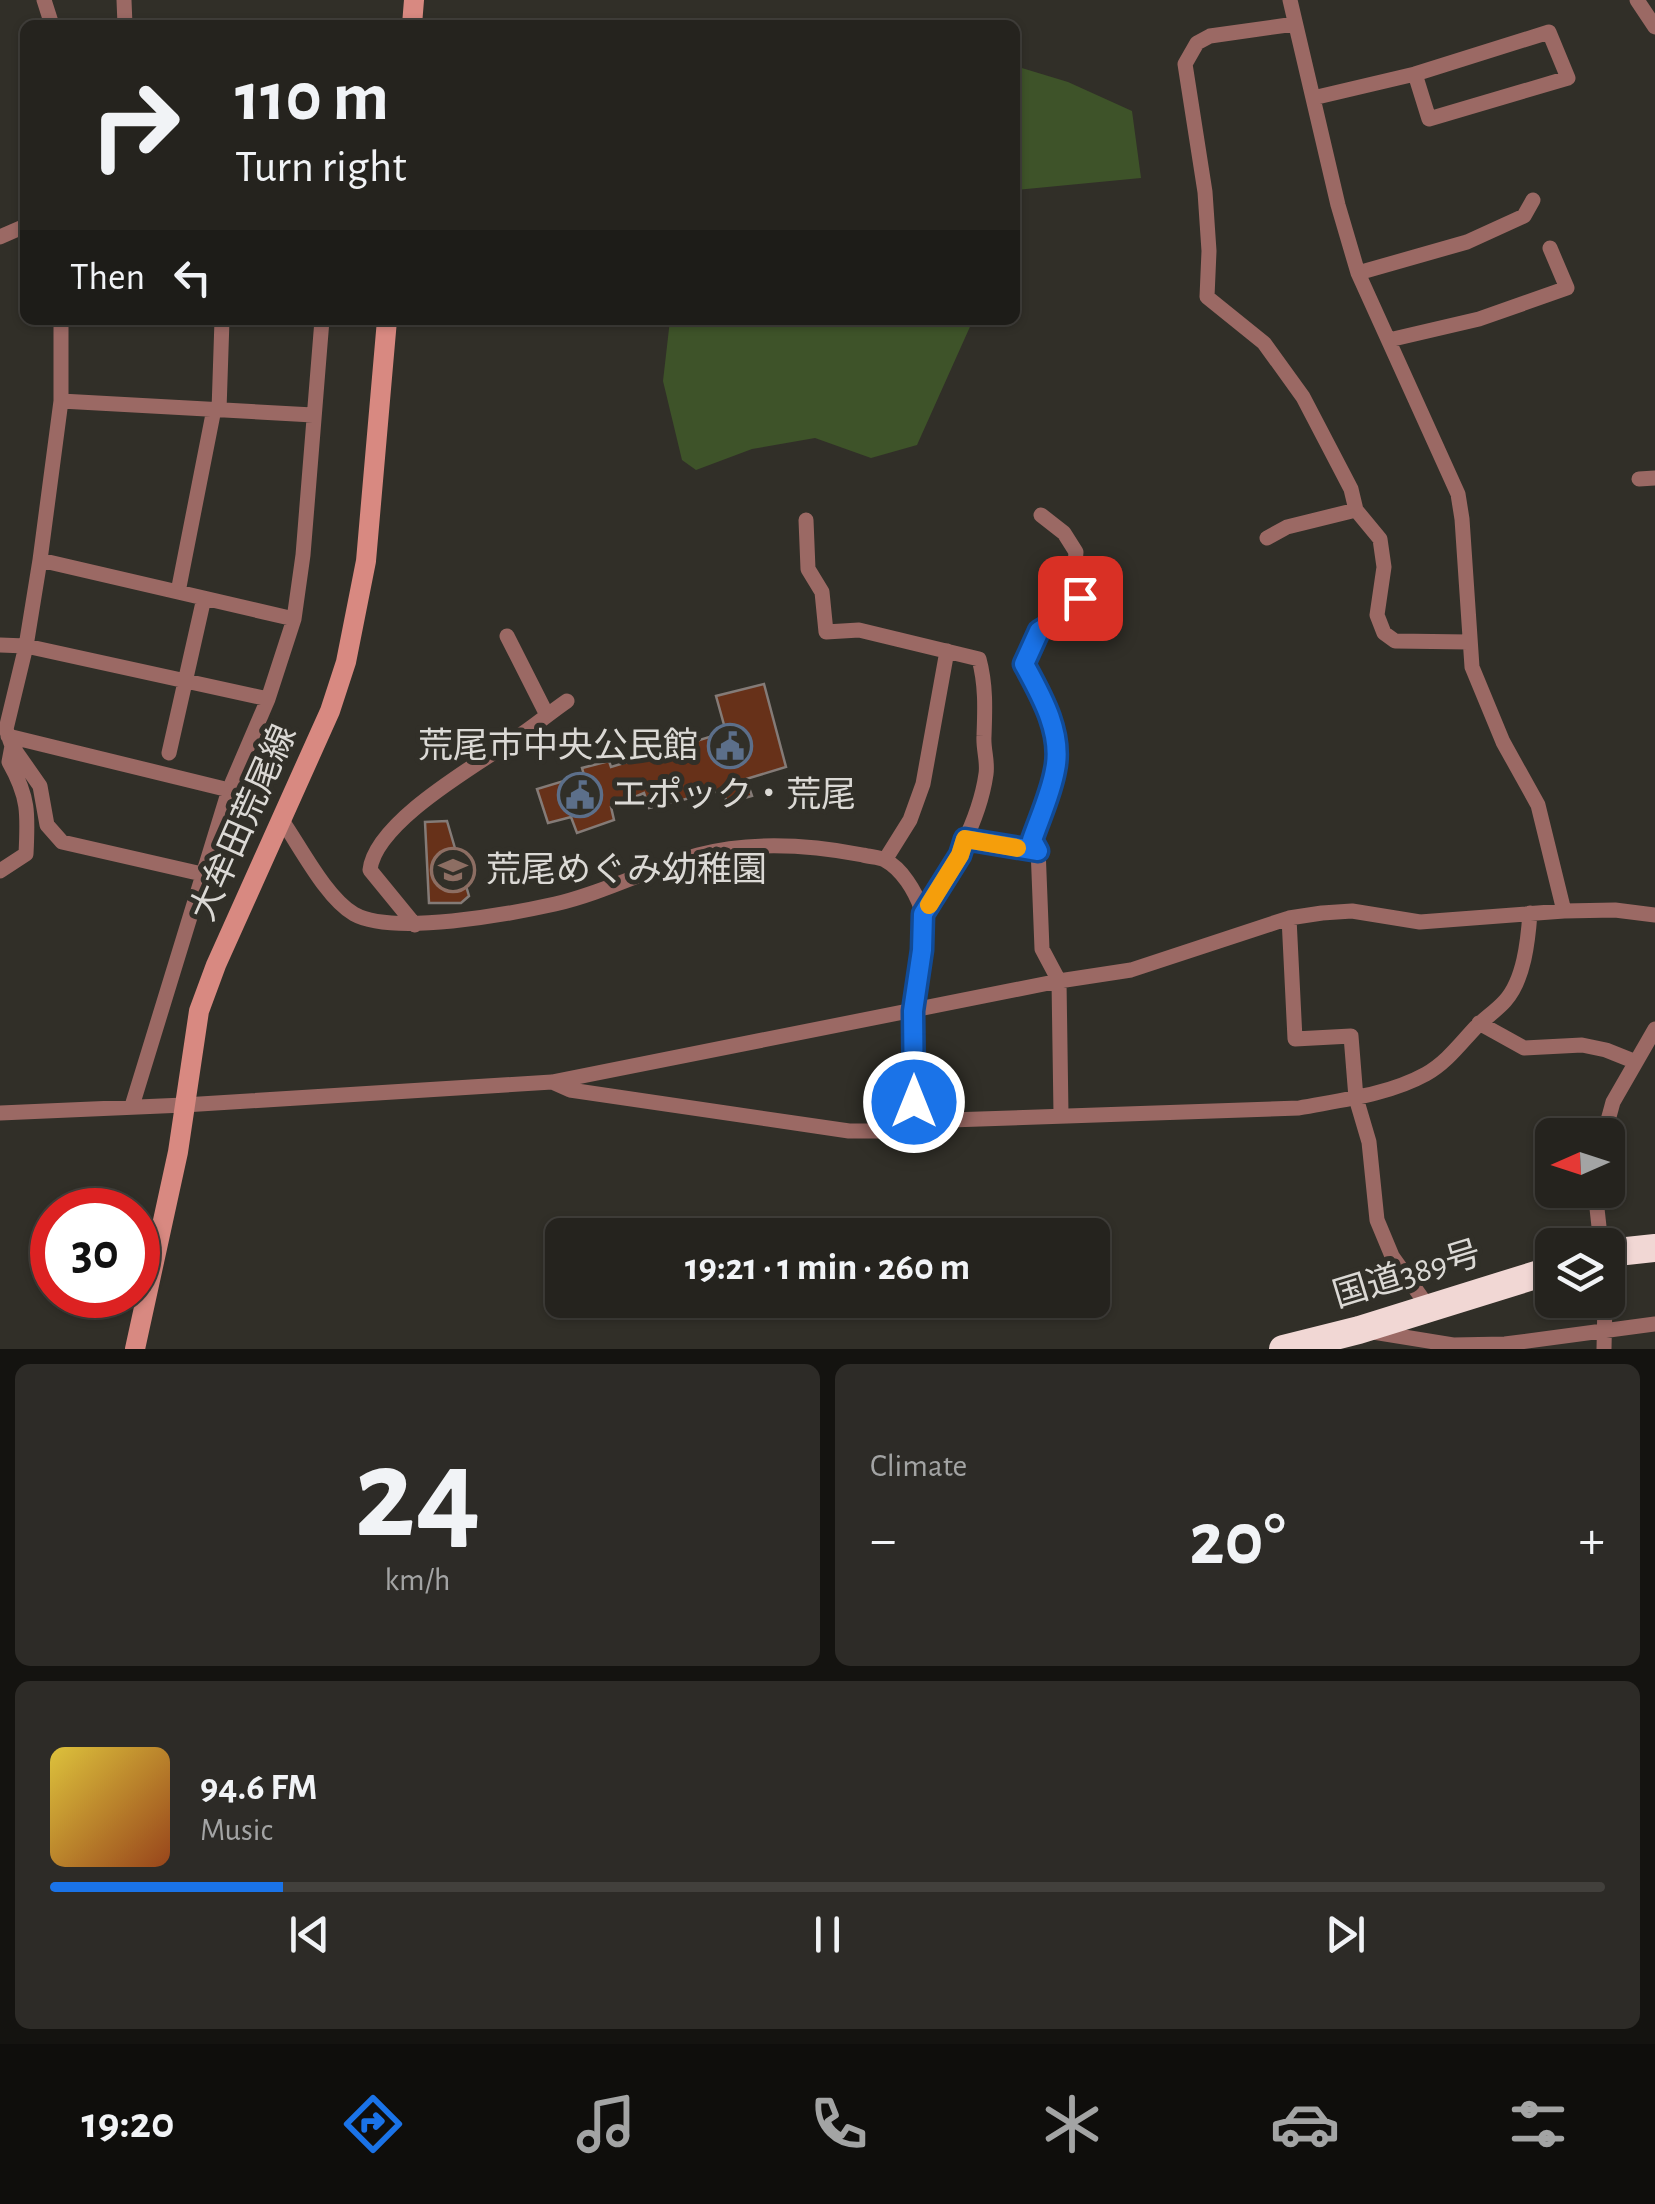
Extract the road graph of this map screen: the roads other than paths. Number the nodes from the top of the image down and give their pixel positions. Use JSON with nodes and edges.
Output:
{"nodes":[{"id":1,"x":1290,"y":0,"type":"edge"},
{"id":2,"x":1636,"y":0,"type":"edge"},
{"id":3,"x":1295,"y":24,"type":"junction"},
{"id":4,"x":1655,"y":27,"type":"edge"},
{"id":5,"x":1415,"y":74,"type":"junction"},
{"id":6,"x":1313,"y":98,"type":"junction"},
{"id":7,"x":1533,"y":200,"type":"dead end"},
{"id":8,"x":1550,"y":248,"type":"dead end"},
{"id":9,"x":1358,"y":273,"type":"junction"},
{"id":10,"x":62,"y":325,"type":"edge"},
{"id":11,"x":222,"y":325,"type":"edge"},
{"id":12,"x":321,"y":325,"type":"edge"},
{"id":13,"x":387,"y":325,"type":"edge"},
{"id":14,"x":1389,"y":340,"type":"junction"},
{"id":15,"x":60,"y":401,"type":"junction"},
{"id":16,"x":216,"y":410,"type":"junction"},
{"id":17,"x":312,"y":415,"type":"junction"},
{"id":18,"x":1356,"y":510,"type":"junction"},
{"id":19,"x":1041,"y":515,"type":"dead end"},
{"id":20,"x":806,"y":520,"type":"dead end"},
{"id":21,"x":1267,"y":538,"type":"dead end"},
{"id":22,"x":40,"y":560,"type":"junction"},
{"id":23,"x":178,"y":592,"type":"junction"},
{"id":24,"x":204,"y":598,"type":"junction"},
{"id":25,"x":294,"y":619,"type":"junction"},
{"id":26,"x":507,"y":636,"type":"dead end"},
{"id":27,"x":1469,"y":642,"type":"junction"},
{"id":28,"x":0,"y":646,"type":"edge"},
{"id":29,"x":26,"y":646,"type":"junction"},
{"id":30,"x":947,"y":652,"type":"junction"},
{"id":31,"x":185,"y":681,"type":"junction"},
{"id":32,"x":268,"y":699,"type":"junction"},
{"id":33,"x":567,"y":701,"type":"dead end"},
{"id":34,"x":547,"y":715,"type":"junction"},
{"id":35,"x":10,"y":741,"type":"junction"},
{"id":36,"x":169,"y":753,"type":"dead end"},
{"id":37,"x":228,"y":790,"type":"junction"},
{"id":38,"x":281,"y":819,"type":"junction"},
{"id":39,"x":965,"y":839,"type":"junction"},
{"id":40,"x":1038,"y":851,"type":"junction"},
{"id":41,"x":885,"y":860,"type":"junction"},
{"id":42,"x":0,"y":870,"type":"edge"},
{"id":43,"x":202,"y":874,"type":"junction"},
{"id":44,"x":1564,"y":911,"type":"junction"},
{"id":45,"x":923,"y":914,"type":"junction"},
{"id":46,"x":1530,"y":914,"type":"junction"},
{"id":47,"x":1655,"y":915,"type":"edge"},
{"id":48,"x":1289,"y":918,"type":"junction"},
{"id":49,"x":415,"y":925,"type":"junction"},
{"id":50,"x":1060,"y":981,"type":"junction"},
{"id":51,"x":913,"y":1011,"type":"junction"},
{"id":52,"x":1479,"y":1023,"type":"junction"},
{"id":53,"x":1655,"y":1030,"type":"edge"},
{"id":54,"x":1636,"y":1062,"type":"junction"},
{"id":55,"x":552,"y":1082,"type":"junction"},
{"id":56,"x":1356,"y":1098,"type":"junction"},
{"id":57,"x":184,"y":1105,"type":"junction"},
{"id":58,"x":132,"y":1106,"type":"junction"},
{"id":59,"x":0,"y":1113,"type":"edge"},
{"id":60,"x":1061,"y":1114,"type":"junction"},
{"id":61,"x":1609,"y":1118,"type":"edge"},
{"id":62,"x":912,"y":1126,"type":"junction"},
{"id":63,"x":1655,"y":1248,"type":"edge"},
{"id":64,"x":1625,"y":1252,"type":"edge"},
{"id":65,"x":1535,"y":1275,"type":"edge"},
{"id":66,"x":1429,"y":1308,"type":"junction"},
{"id":67,"x":1606,"y":1318,"type":"edge"},
{"id":68,"x":1655,"y":1324,"type":"edge"},
{"id":69,"x":1606,"y":1329,"type":"junction"},
{"id":70,"x":1359,"y":1330,"type":"junction"},
{"id":71,"x":134,"y":1349,"type":"edge"},
{"id":72,"x":1283,"y":1349,"type":"edge"},
{"id":73,"x":1604,"y":1349,"type":"edge"}],
"edges":[{"from":1,"to":3,"type":"street"},
{"from":2,"to":4,"type":"street"},
{"from":3,"to":6,"type":"street"},
{"from":3,"to":18,"type":"street"},
{"from":5,"to":5,"type":"street"},
{"from":5,"to":6,"type":"street"},
{"from":6,"to":9,"type":"street"},
{"from":7,"to":9,"type":"street"},
{"from":8,"to":14,"type":"street"},
{"from":9,"to":14,"type":"street"},
{"from":10,"to":15,"type":"street"},
{"from":11,"to":16,"type":"street"},
{"from":12,"to":17,"type":"street"},
{"from":13,"to":38,"type":"main road","name":"大牟田荒尾線"},
{"from":14,"to":27,"type":"street"},
{"from":15,"to":16,"type":"street"},
{"from":15,"to":22,"type":"street"},
{"from":16,"to":17,"type":"street"},
{"from":16,"to":23,"type":"street"},
{"from":17,"to":25,"type":"street"},
{"from":18,"to":21,"type":"street"},
{"from":18,"to":27,"type":"street"},
{"from":19,"to":40,"type":"street"},
{"from":20,"to":30,"type":"street"},
{"from":22,"to":23,"type":"street"},
{"from":22,"to":29,"type":"street"},
{"from":23,"to":24,"type":"street"},
{"from":24,"to":25,"type":"street"},
{"from":24,"to":31,"type":"street"},
{"from":25,"to":32,"type":"street"},
{"from":26,"to":34,"type":"street"},
{"from":27,"to":44,"type":"street"},
{"from":28,"to":29,"type":"street"},
{"from":29,"to":31,"type":"street"},
{"from":29,"to":35,"type":"street"},
{"from":30,"to":39,"type":"street"},
{"from":30,"to":41,"type":"street"},
{"from":31,"to":32,"type":"street"},
{"from":31,"to":36,"type":"street"},
{"from":32,"to":37,"type":"street"},
{"from":33,"to":34,"type":"street"},
{"from":34,"to":49,"type":"street"},
{"from":35,"to":37,"type":"street"},
{"from":35,"to":42,"type":"street"},
{"from":35,"to":43,"type":"street"},
{"from":37,"to":43,"type":"street"},
{"from":38,"to":49,"type":"street"},
{"from":38,"to":57,"type":"main road","name":"大牟田荒尾線"},
{"from":39,"to":40,"type":"street"},
{"from":39,"to":45,"type":"street"},
{"from":40,"to":50,"type":"street"},
{"from":41,"to":45,"type":"street"},
{"from":41,"to":49,"type":"street"},
{"from":43,"to":58,"type":"street"},
{"from":44,"to":46,"type":"street"},
{"from":44,"to":47,"type":"street"},
{"from":45,"to":51,"type":"street"},
{"from":46,"to":48,"type":"street"},
{"from":46,"to":52,"type":"street"},
{"from":48,"to":50,"type":"street"},
{"from":48,"to":56,"type":"street"},
{"from":50,"to":51,"type":"street"},
{"from":50,"to":60,"type":"street"},
{"from":51,"to":55,"type":"street"},
{"from":51,"to":62,"type":"street"},
{"from":52,"to":54,"type":"street"},
{"from":52,"to":56,"type":"street"},
{"from":53,"to":54,"type":"street"},
{"from":54,"to":61,"type":"street"},
{"from":55,"to":57,"type":"street"},
{"from":55,"to":62,"type":"street"},
{"from":56,"to":60,"type":"street"},
{"from":56,"to":66,"type":"street"},
{"from":57,"to":58,"type":"street"},
{"from":57,"to":71,"type":"main road","name":"大牟田荒尾線"},
{"from":58,"to":59,"type":"street"},
{"from":60,"to":62,"type":"street"},
{"from":63,"to":64,"type":"highway"},
{"from":65,"to":66,"type":"highway","name":"国道389号"},
{"from":66,"to":70,"type":"highway","name":"国道389号"},
{"from":67,"to":69,"type":"street"},
{"from":68,"to":69,"type":"street"},
{"from":69,"to":70,"type":"street"},
{"from":69,"to":73,"type":"street"},
{"from":70,"to":72,"type":"highway","name":"国道389号"}]}
